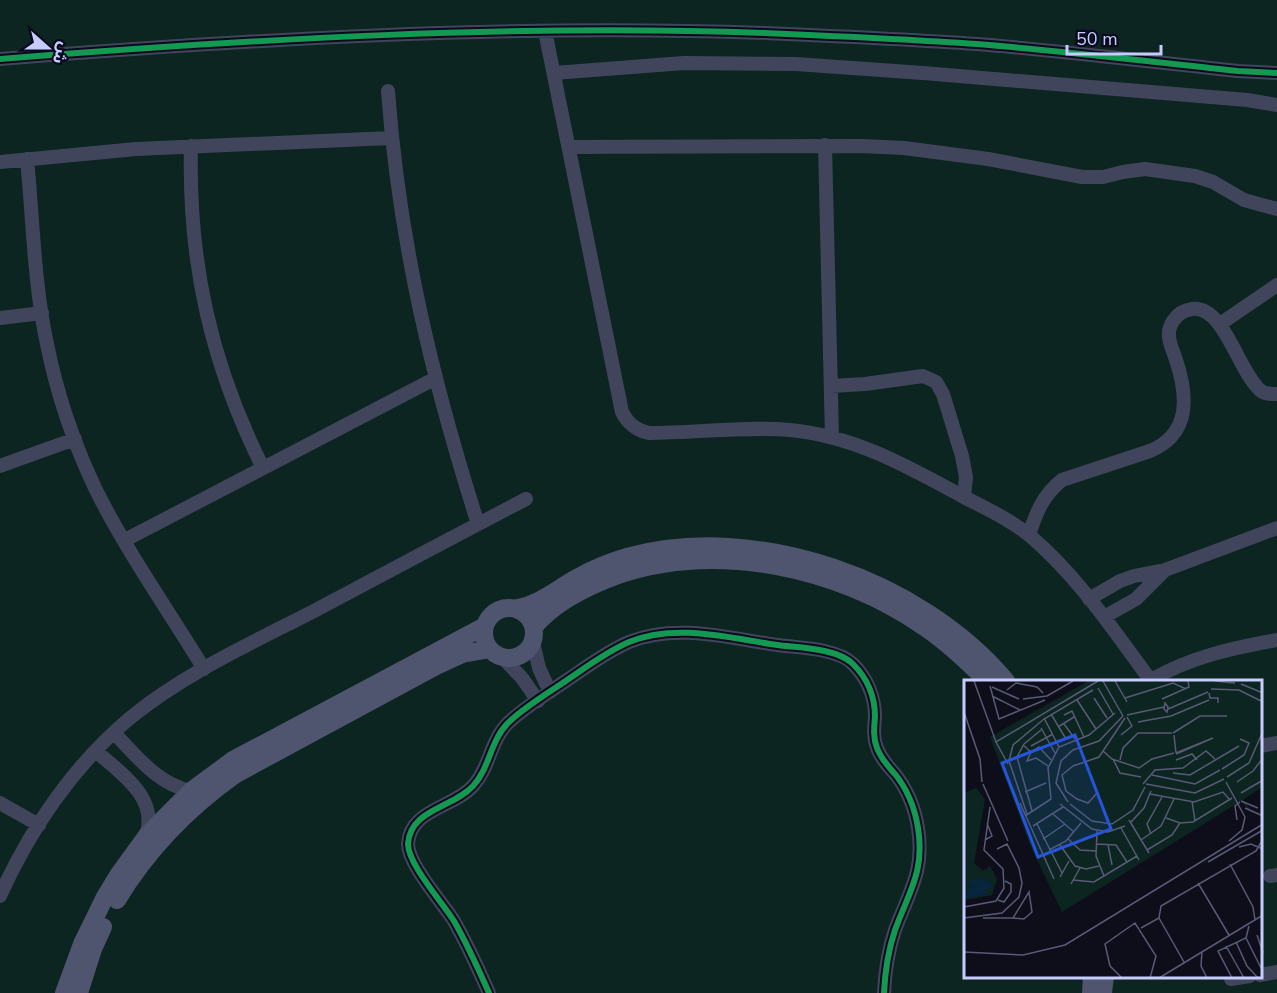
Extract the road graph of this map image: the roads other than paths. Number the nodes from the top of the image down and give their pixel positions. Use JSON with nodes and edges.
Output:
{"nodes":[{"id":1,"x":545,"y":31,"type":"junction"},
{"id":2,"x":0,"y":59,"type":"edge"},
{"id":3,"x":554,"y":73,"type":"junction"},
{"id":4,"x":1277,"y":73,"type":"edge"},
{"id":5,"x":388,"y":90,"type":"dead end"},
{"id":6,"x":1277,"y":105,"type":"edge"},
{"id":7,"x":391,"y":138,"type":"junction"},
{"id":8,"x":825,"y":145,"type":"junction"},
{"id":9,"x":191,"y":146,"type":"junction"},
{"id":10,"x":569,"y":147,"type":"junction"},
{"id":11,"x":27,"y":159,"type":"junction"},
{"id":12,"x":0,"y":162,"type":"edge"},
{"id":13,"x":1277,"y":209,"type":"edge"},
{"id":14,"x":1277,"y":285,"type":"edge"},
{"id":15,"x":42,"y":313,"type":"junction"},
{"id":16,"x":0,"y":318,"type":"edge"},
{"id":17,"x":1220,"y":324,"type":"junction"},
{"id":18,"x":436,"y":378,"type":"junction"},
{"id":19,"x":831,"y":386,"type":"junction"},
{"id":20,"x":1277,"y":394,"type":"edge"},
{"id":21,"x":832,"y":437,"type":"junction"},
{"id":22,"x":75,"y":439,"type":"junction"},
{"id":23,"x":0,"y":466,"type":"edge"},
{"id":24,"x":263,"y":468,"type":"junction"},
{"id":25,"x":964,"y":497,"type":"junction"},
{"id":26,"x":526,"y":499,"type":"dead end"},
{"id":27,"x":478,"y":524,"type":"junction"},
{"id":28,"x":1277,"y":528,"type":"edge"},
{"id":29,"x":1029,"y":535,"type":"junction"},
{"id":30,"x":125,"y":540,"type":"junction"},
{"id":31,"x":1165,"y":570,"type":"junction"},
{"id":32,"x":1089,"y":599,"type":"junction"},
{"id":33,"x":517,"y":608,"type":"junction"},
{"id":34,"x":1104,"y":617,"type":"junction"},
{"id":35,"x":485,"y":626,"type":"junction"},
{"id":36,"x":534,"y":635,"type":"junction"},
{"id":37,"x":1277,"y":640,"type":"edge"},
{"id":38,"x":496,"y":653,"type":"junction"},
{"id":39,"x":204,"y":669,"type":"junction"},
{"id":40,"x":986,"y":680,"type":"edge"},
{"id":41,"x":1005,"y":680,"type":"edge"},
{"id":42,"x":1150,"y":680,"type":"edge"},
{"id":43,"x":1153,"y":680,"type":"edge"},
{"id":44,"x":550,"y":692,"type":"junction"},
{"id":45,"x":538,"y":701,"type":"junction"},
{"id":46,"x":114,"y":733,"type":"junction"},
{"id":47,"x":1277,"y":743,"type":"edge"},
{"id":48,"x":1262,"y":746,"type":"edge"},
{"id":49,"x":96,"y":751,"type":"junction"},
{"id":50,"x":142,"y":762,"type":"junction"},
{"id":51,"x":126,"y":779,"type":"junction"},
{"id":52,"x":191,"y":791,"type":"junction"},
{"id":53,"x":0,"y":803,"type":"edge"},
{"id":54,"x":39,"y":825,"type":"junction"},
{"id":55,"x":146,"y":836,"type":"junction"},
{"id":56,"x":0,"y":896,"type":"edge"},
{"id":57,"x":1277,"y":972,"type":"edge"},
{"id":58,"x":1262,"y":975,"type":"edge"},
{"id":59,"x":1092,"y":978,"type":"edge"},
{"id":60,"x":1105,"y":978,"type":"edge"},
{"id":61,"x":64,"y":993,"type":"edge"},
{"id":62,"x":79,"y":993,"type":"edge"},
{"id":63,"x":489,"y":993,"type":"edge"},
{"id":64,"x":884,"y":993,"type":"edge"},
{"id":65,"x":1091,"y":993,"type":"edge"},
{"id":66,"x":1103,"y":993,"type":"edge"}],
"edges":[{"from":1,"to":2,"type":"street"},
{"from":1,"to":3,"type":"street"},
{"from":1,"to":4,"type":"street"},
{"from":3,"to":6,"type":"street"},
{"from":3,"to":10,"type":"street"},
{"from":5,"to":7,"type":"street"},
{"from":7,"to":9,"type":"street"},
{"from":7,"to":18,"type":"street"},
{"from":8,"to":10,"type":"street"},
{"from":8,"to":13,"type":"street"},
{"from":8,"to":19,"type":"street"},
{"from":9,"to":11,"type":"street"},
{"from":9,"to":24,"type":"street"},
{"from":10,"to":21,"type":"street"},
{"from":11,"to":12,"type":"street"},
{"from":11,"to":15,"type":"street"},
{"from":14,"to":17,"type":"street"},
{"from":15,"to":16,"type":"street"},
{"from":15,"to":22,"type":"street"},
{"from":17,"to":20,"type":"street"},
{"from":17,"to":29,"type":"street"},
{"from":18,"to":24,"type":"street"},
{"from":18,"to":27,"type":"street"},
{"from":19,"to":21,"type":"street"},
{"from":19,"to":25,"type":"street"},
{"from":21,"to":25,"type":"street"},
{"from":22,"to":23,"type":"street"},
{"from":22,"to":30,"type":"street"},
{"from":24,"to":30,"type":"street"},
{"from":25,"to":29,"type":"street"},
{"from":26,"to":27,"type":"street"},
{"from":27,"to":39,"type":"street"},
{"from":28,"to":31,"type":"street"},
{"from":29,"to":32,"type":"street"},
{"from":30,"to":39,"type":"street"},
{"from":31,"to":32,"type":"street"},
{"from":31,"to":34,"type":"street"},
{"from":32,"to":34,"type":"street"},
{"from":33,"to":35,"type":"street"},
{"from":33,"to":36,"type":"street"},
{"from":33,"to":41,"type":"street"},
{"from":34,"to":42,"type":"street"},
{"from":35,"to":38,"type":"street"},
{"from":35,"to":52,"type":"street"},
{"from":36,"to":38,"type":"street"},
{"from":36,"to":40,"type":"street"},
{"from":36,"to":44,"type":"street"},
{"from":37,"to":43,"type":"street"},
{"from":38,"to":45,"type":"street"},
{"from":38,"to":62,"type":"street"},
{"from":39,"to":46,"type":"street"},
{"from":44,"to":45,"type":"street"},
{"from":44,"to":64,"type":"street"},
{"from":45,"to":63,"type":"street"},
{"from":46,"to":49,"type":"street"},
{"from":46,"to":50,"type":"street"},
{"from":47,"to":48,"type":"street"},
{"from":49,"to":51,"type":"street"},
{"from":49,"to":54,"type":"street"},
{"from":50,"to":51,"type":"street"},
{"from":50,"to":52,"type":"street"},
{"from":51,"to":55,"type":"street"},
{"from":52,"to":55,"type":"street"},
{"from":53,"to":54,"type":"street"},
{"from":54,"to":56,"type":"street"},
{"from":55,"to":61,"type":"street"},
{"from":57,"to":58,"type":"street"},
{"from":59,"to":65,"type":"street"},
{"from":60,"to":66,"type":"street"}]}
